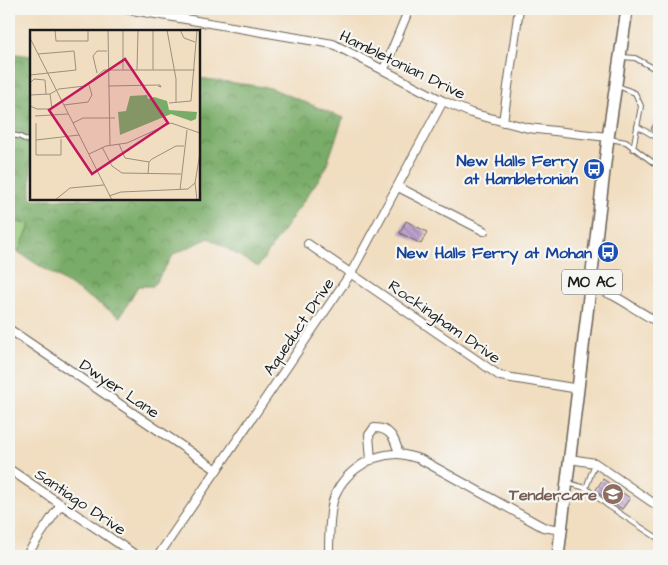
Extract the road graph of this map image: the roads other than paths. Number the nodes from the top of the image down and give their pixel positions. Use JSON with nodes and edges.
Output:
{"nodes":[{"id":1,"x":126,"y":9,"type":"edge"},
{"id":2,"x":409,"y":9,"type":"edge"},
{"id":3,"x":519,"y":9,"type":"edge"},
{"id":4,"x":627,"y":9,"type":"edge"},
{"id":5,"x":620,"y":57,"type":"junction"},
{"id":6,"x":384,"y":69,"type":"junction"},
{"id":7,"x":659,"y":71,"type":"edge"},
{"id":8,"x":616,"y":85,"type":"junction"},
{"id":9,"x":444,"y":101,"type":"junction"},
{"id":10,"x":503,"y":122,"type":"junction"},
{"id":11,"x":637,"y":126,"type":"junction"},
{"id":12,"x":9,"y":135,"type":"edge"},
{"id":13,"x":608,"y":138,"type":"junction"},
{"id":14,"x":659,"y":139,"type":"edge"},
{"id":15,"x":30,"y":142,"type":"edge"},
{"id":16,"x":633,"y":149,"type":"junction"},
{"id":17,"x":659,"y":167,"type":"edge"},
{"id":18,"x":398,"y":187,"type":"junction"},
{"id":19,"x":484,"y":232,"type":"dead end"},
{"id":20,"x":308,"y":244,"type":"dead end"},
{"id":21,"x":352,"y":273,"type":"junction"},
{"id":22,"x":591,"y":287,"type":"junction"},
{"id":23,"x":659,"y":322,"type":"edge"},
{"id":24,"x":9,"y":329,"type":"edge"},
{"id":25,"x":579,"y":389,"type":"junction"},
{"id":26,"x":399,"y":454,"type":"junction"},
{"id":27,"x":570,"y":459,"type":"junction"},
{"id":28,"x":372,"y":460,"type":"junction"},
{"id":29,"x":594,"y":463,"type":"junction"},
{"id":30,"x":9,"y":468,"type":"edge"},
{"id":31,"x":217,"y":470,"type":"junction"},
{"id":32,"x":567,"y":483,"type":"junction"},
{"id":33,"x":586,"y":488,"type":"junction"},
{"id":34,"x":61,"y":504,"type":"junction"},
{"id":35,"x":659,"y":507,"type":"edge"},
{"id":36,"x":561,"y":530,"type":"junction"},
{"id":37,"x":659,"y":539,"type":"edge"},
{"id":38,"x":26,"y":556,"type":"edge"},
{"id":39,"x":137,"y":556,"type":"edge"},
{"id":40,"x":158,"y":556,"type":"edge"},
{"id":41,"x":329,"y":556,"type":"edge"},
{"id":42,"x":558,"y":556,"type":"edge"}],
"edges":[{"from":1,"to":6,"type":"street","name":"Hambletonian Drive"},
{"from":2,"to":6,"type":"street"},
{"from":3,"to":10,"type":"street"},
{"from":4,"to":5,"type":"main road","number":"MO AC"},
{"from":5,"to":7,"type":"lane"},
{"from":5,"to":8,"type":"main road","number":"MO AC"},
{"from":6,"to":9,"type":"street","name":"Hambletonian Drive"},
{"from":8,"to":11,"type":"lane"},
{"from":8,"to":13,"type":"main road","number":"MO AC"},
{"from":9,"to":10,"type":"street","name":"Hambletonian Drive"},
{"from":9,"to":18,"type":"street","name":"Aqueduct Drive"},
{"from":10,"to":13,"type":"street","name":"Hambletonian Drive"},
{"from":11,"to":14,"type":"lane"},
{"from":11,"to":16,"type":"lane"},
{"from":12,"to":15,"type":"lane"},
{"from":13,"to":16,"type":"lane"},
{"from":13,"to":22,"type":"main road","number":"MO AC"},
{"from":16,"to":17,"type":"lane"},
{"from":18,"to":19,"type":"street"},
{"from":18,"to":21,"type":"street","name":"Aqueduct Drive"},
{"from":20,"to":21,"type":"street","name":"Rockingham Drive"},
{"from":21,"to":25,"type":"street","name":"Rockingham Drive"},
{"from":21,"to":31,"type":"street","name":"Aqueduct Drive"},
{"from":22,"to":23,"type":"street"},
{"from":22,"to":25,"type":"main road","number":"MO AC"},
{"from":24,"to":31,"type":"street","name":"Dwyer Lane"},
{"from":25,"to":27,"type":"main road","number":"MO AC"},
{"from":26,"to":28,"type":"street"},
{"from":26,"to":28,"type":"street"},
{"from":26,"to":36,"type":"street"},
{"from":27,"to":29,"type":"street"},
{"from":27,"to":32,"type":"main road","number":"MO AC"},
{"from":28,"to":41,"type":"street"},
{"from":29,"to":33,"type":"lane"},
{"from":29,"to":35,"type":"street"},
{"from":30,"to":34,"type":"street","name":"Santiago Drive"},
{"from":31,"to":40,"type":"street","name":"Aqueduct Drive"},
{"from":32,"to":33,"type":"lane"},
{"from":32,"to":36,"type":"main road","number":"MO AC"},
{"from":33,"to":37,"type":"lane"},
{"from":34,"to":38,"type":"street"},
{"from":34,"to":39,"type":"street","name":"Santiago Drive"},
{"from":36,"to":42,"type":"main road","number":"MO AC"}]}
